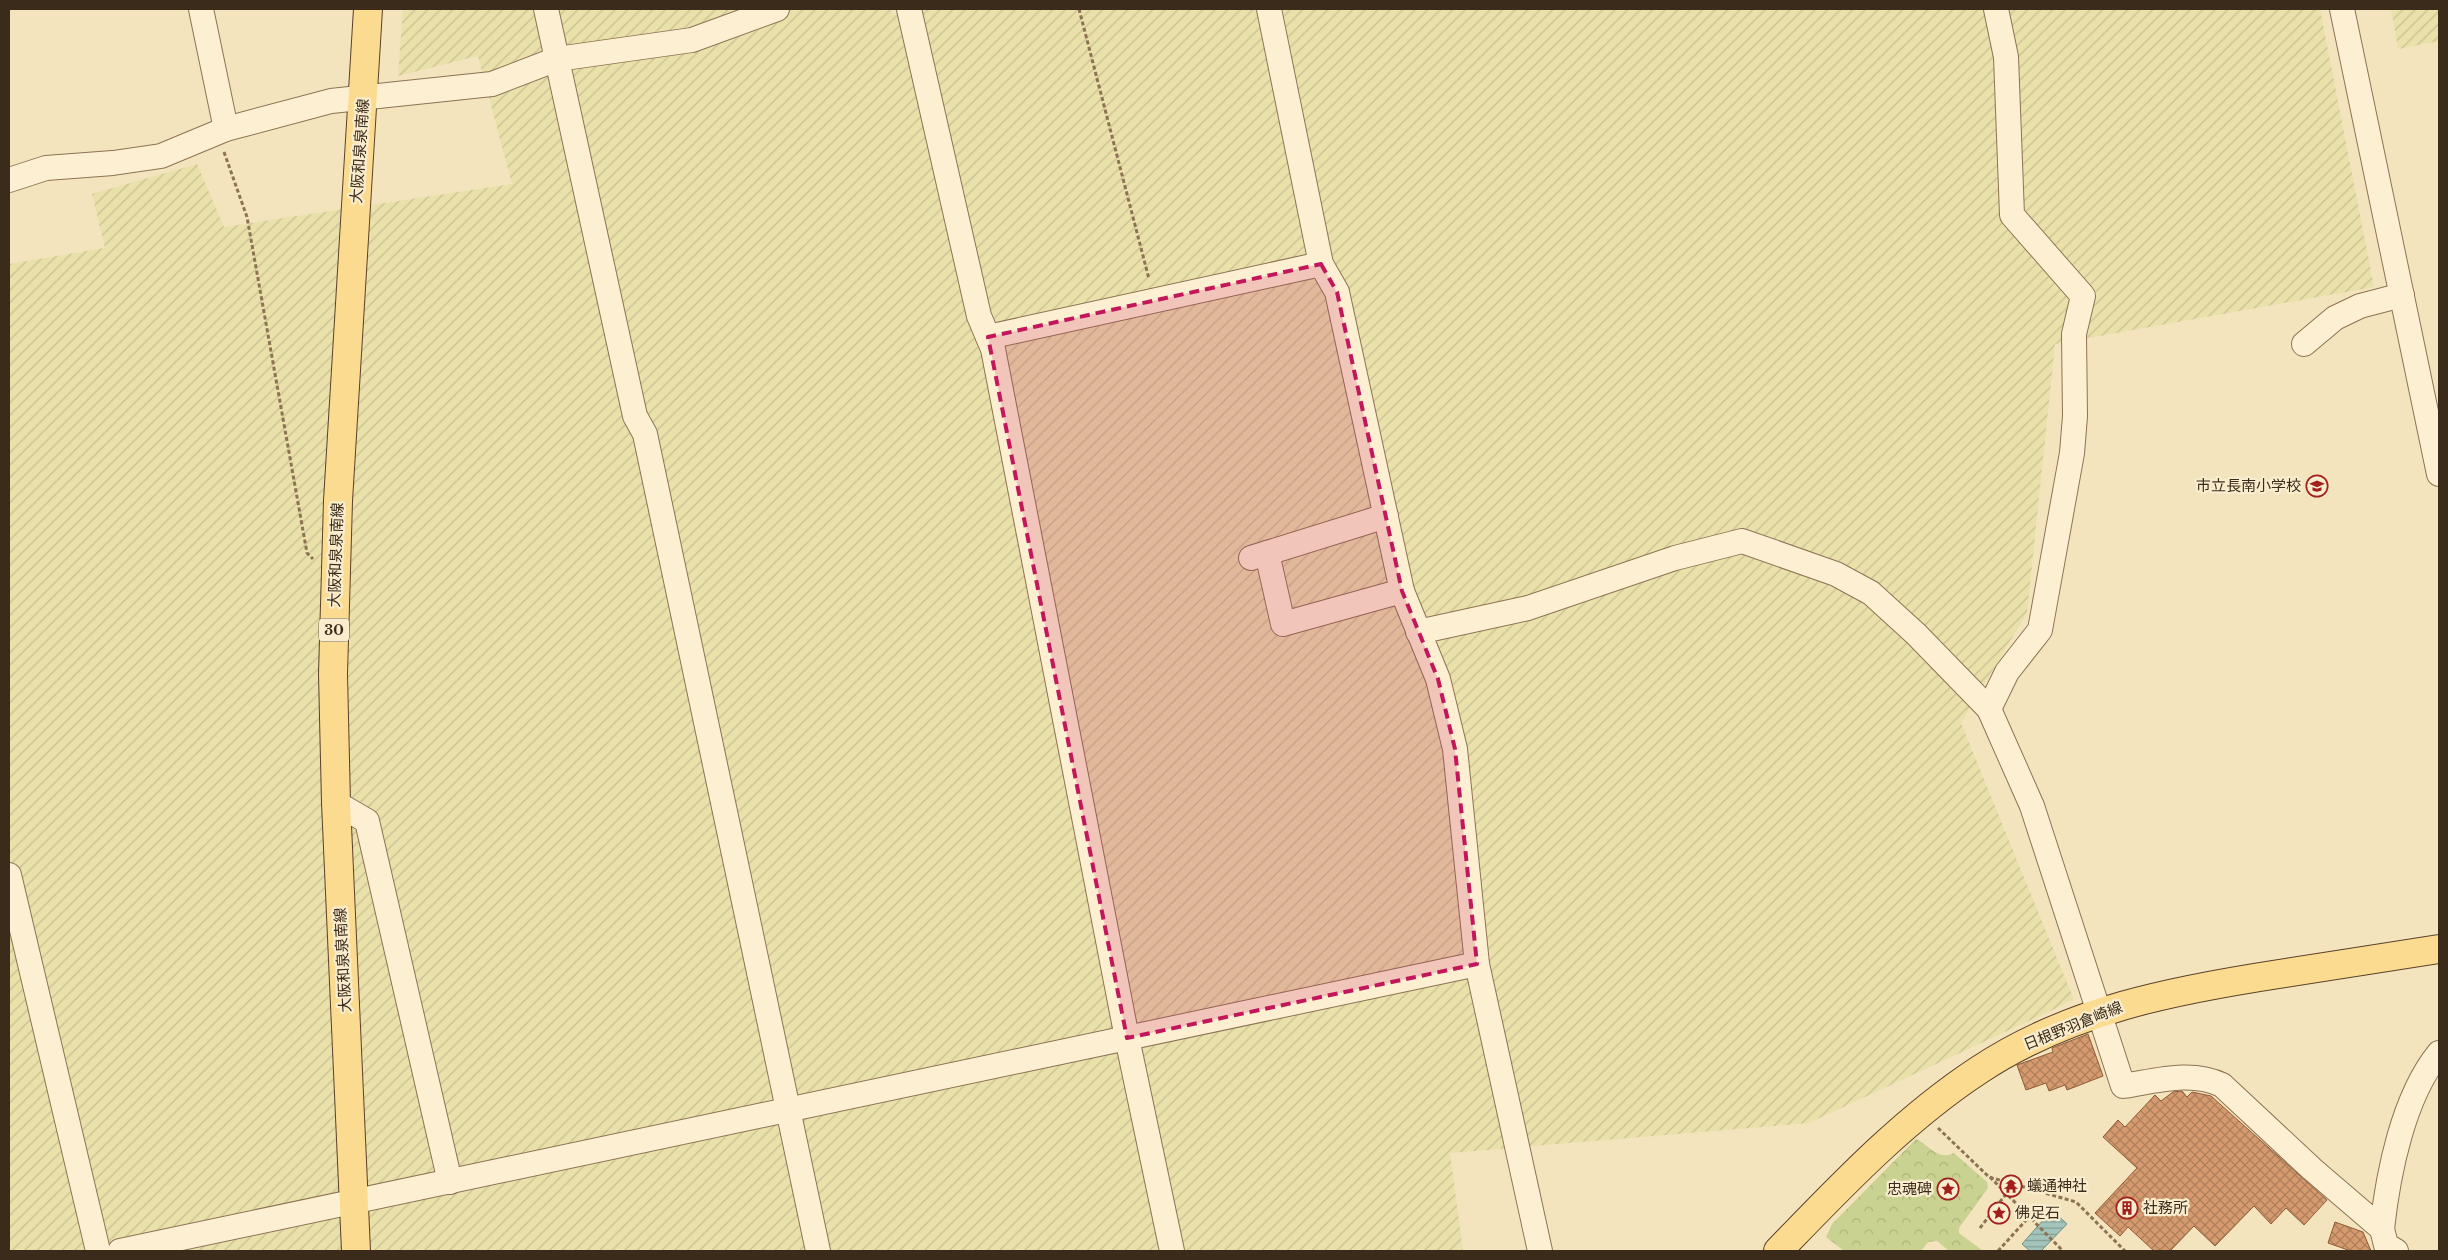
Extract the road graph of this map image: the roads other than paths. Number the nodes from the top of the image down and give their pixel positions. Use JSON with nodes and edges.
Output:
{"nodes":[{"id":1,"x":202,"y":9,"type":"edge"},
{"id":2,"x":368,"y":9,"type":"edge"},
{"id":3,"x":546,"y":9,"type":"edge"},
{"id":4,"x":777,"y":9,"type":"edge"},
{"id":5,"x":909,"y":9,"type":"edge"},
{"id":6,"x":1269,"y":9,"type":"edge"},
{"id":7,"x":1996,"y":9,"type":"edge"},
{"id":8,"x":2342,"y":9,"type":"edge"},
{"id":9,"x":557,"y":59,"type":"junction"},
{"id":10,"x":363,"y":97,"type":"junction"},
{"id":11,"x":221,"y":131,"type":"junction"},
{"id":12,"x":9,"y":180,"type":"edge"},
{"id":13,"x":1321,"y":264,"type":"junction"},
{"id":14,"x":2402,"y":295,"type":"junction"},
{"id":15,"x":988,"y":337,"type":"junction"},
{"id":16,"x":2304,"y":344,"type":"dead end"},
{"id":17,"x":2439,"y":474,"type":"edge"},
{"id":18,"x":1386,"y":516,"type":"junction"},
{"id":19,"x":1402,"y":591,"type":"junction"},
{"id":20,"x":1418,"y":632,"type":"junction"},
{"id":21,"x":1989,"y":709,"type":"junction"},
{"id":22,"x":336,"y":803,"type":"junction"},
{"id":23,"x":9,"y":875,"type":"edge"},
{"id":24,"x":2439,"y":949,"type":"edge"},
{"id":25,"x":1477,"y":964,"type":"junction"},
{"id":26,"x":2098,"y":1013,"type":"junction"},
{"id":27,"x":1127,"y":1038,"type":"junction"},
{"id":28,"x":2439,"y":1054,"type":"edge"},
{"id":29,"x":787,"y":1110,"type":"junction"},
{"id":30,"x":450,"y":1182,"type":"junction"},
{"id":31,"x":354,"y":1202,"type":"junction"},
{"id":32,"x":2387,"y":1244,"type":"edge"},
{"id":33,"x":98,"y":1251,"type":"edge"},
{"id":34,"x":120,"y":1251,"type":"edge"},
{"id":35,"x":356,"y":1251,"type":"edge"},
{"id":36,"x":818,"y":1251,"type":"edge"},
{"id":37,"x":1172,"y":1251,"type":"edge"},
{"id":38,"x":1540,"y":1251,"type":"edge"},
{"id":39,"x":1778,"y":1251,"type":"edge"}],
"edges":[{"from":1,"to":11,"type":"street"},
{"from":2,"to":10,"type":"main road","name":"大阪和泉泉南線","number":"30"},
{"from":3,"to":9,"type":"street"},
{"from":4,"to":9,"type":"street"},
{"from":5,"to":15,"type":"street"},
{"from":6,"to":13,"type":"street"},
{"from":7,"to":21,"type":"street"},
{"from":8,"to":14,"type":"street"},
{"from":9,"to":10,"type":"street"},
{"from":9,"to":29,"type":"street"},
{"from":10,"to":11,"type":"street"},
{"from":10,"to":22,"type":"main road","name":"大阪和泉泉南線","number":"30"},
{"from":11,"to":12,"type":"street"},
{"from":13,"to":15,"type":"street"},
{"from":13,"to":18,"type":"street"},
{"from":14,"to":16,"type":"street"},
{"from":14,"to":17,"type":"street"},
{"from":15,"to":27,"type":"street"},
{"from":18,"to":19,"type":"street"},
{"from":18,"to":19,"type":"street"},
{"from":19,"to":20,"type":"street"},
{"from":20,"to":21,"type":"street"},
{"from":20,"to":25,"type":"street"},
{"from":21,"to":26,"type":"street"},
{"from":22,"to":30,"type":"street"},
{"from":22,"to":31,"type":"main road","name":"大阪和泉泉南線","number":"30"},
{"from":23,"to":33,"type":"street"},
{"from":24,"to":26,"type":"main road","name":"日根野羽倉崎線"},
{"from":25,"to":27,"type":"street"},
{"from":25,"to":38,"type":"street"},
{"from":26,"to":32,"type":"street"},
{"from":26,"to":39,"type":"main road","name":"日根野羽倉崎線"},
{"from":27,"to":29,"type":"street"},
{"from":27,"to":37,"type":"street"},
{"from":28,"to":32,"type":"street"},
{"from":29,"to":30,"type":"street"},
{"from":29,"to":36,"type":"street"},
{"from":30,"to":31,"type":"street"},
{"from":31,"to":34,"type":"street"},
{"from":31,"to":35,"type":"main road","name":"大阪和泉泉南線","number":"30"}]}
